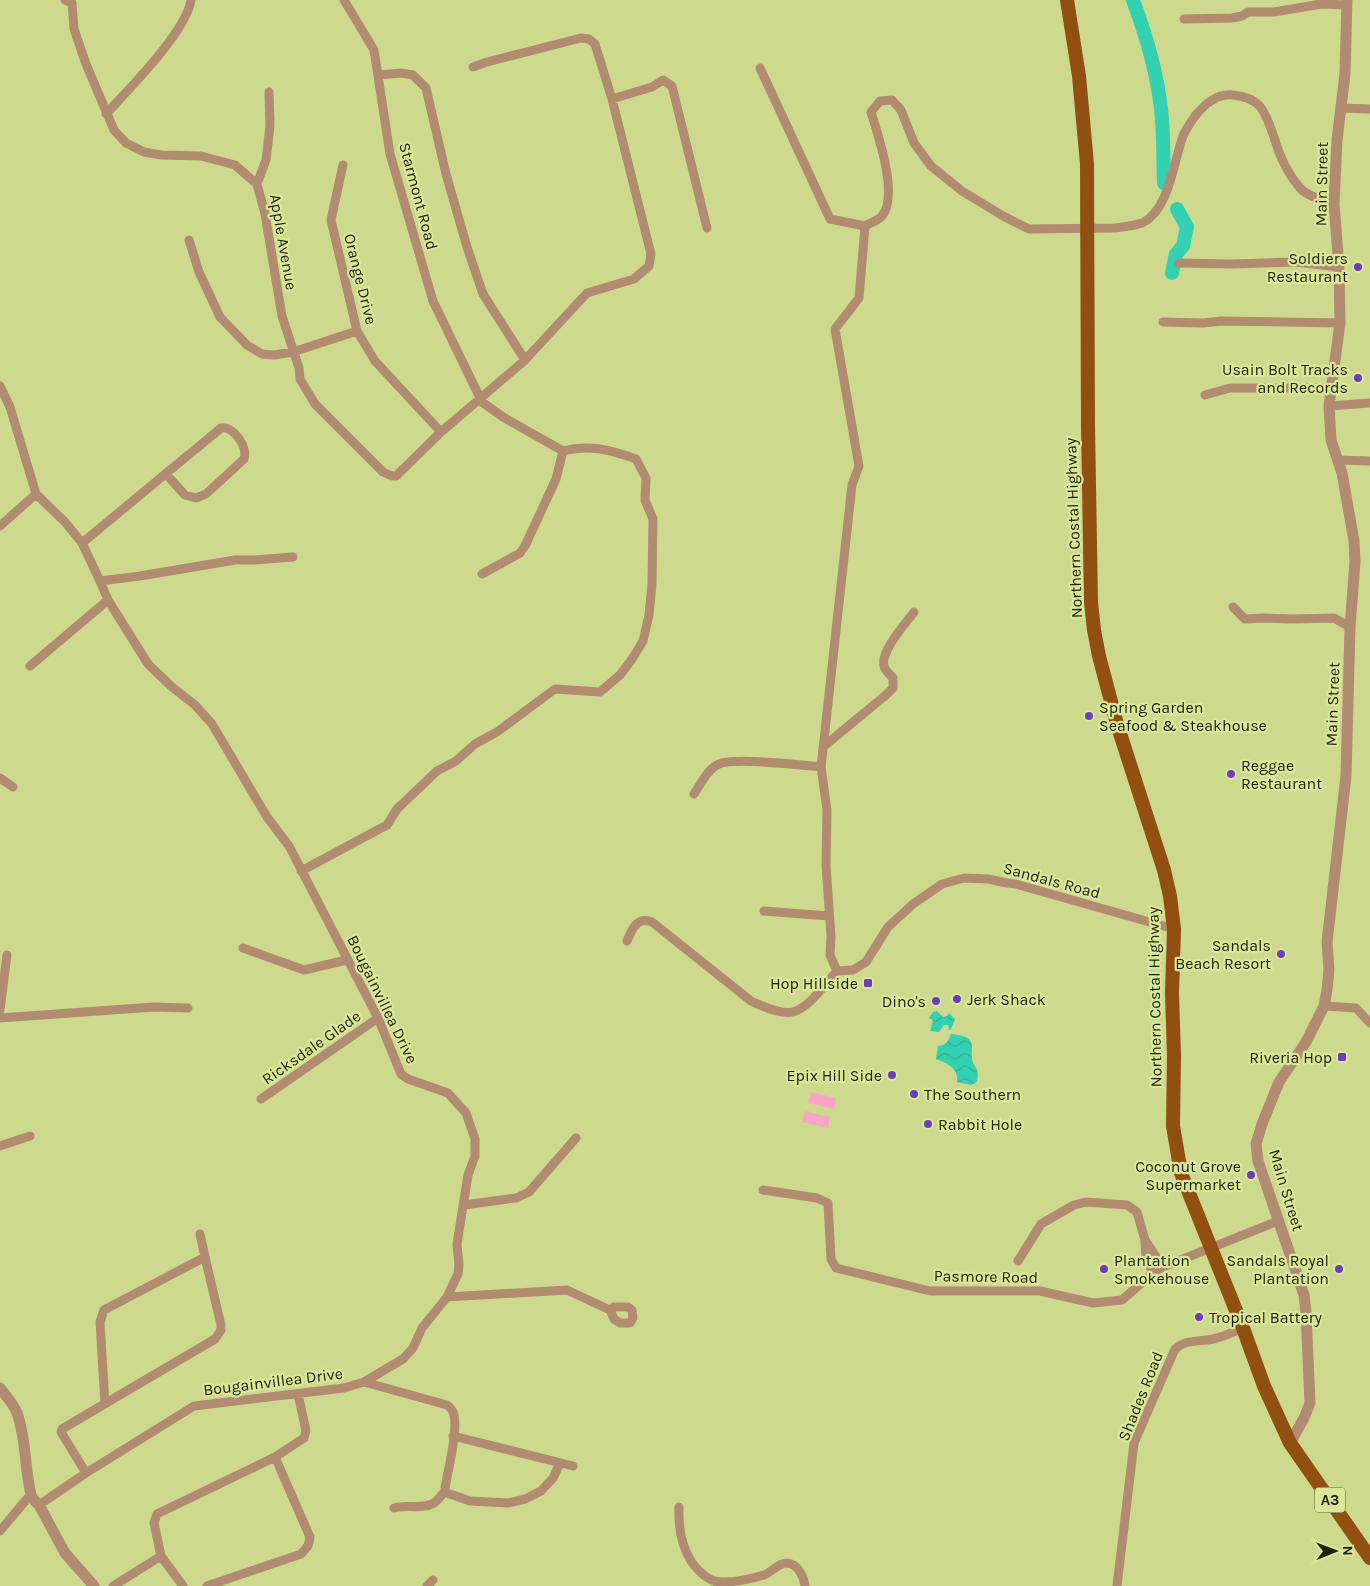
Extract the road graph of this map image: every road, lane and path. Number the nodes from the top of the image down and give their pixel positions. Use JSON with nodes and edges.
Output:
{"nodes":[{"id":1,"x":192,"y":0,"type":"edge"},
{"id":2,"x":344,"y":0,"type":"edge"},
{"id":3,"x":1067,"y":0,"type":"edge"},
{"id":4,"x":71,"y":1,"type":"edge"},
{"id":5,"x":1347,"y":3,"type":"edge"},
{"id":6,"x":1184,"y":19,"type":"dead end"},
{"id":7,"x":473,"y":67,"type":"dead end"},
{"id":8,"x":760,"y":68,"type":"dead end"},
{"id":9,"x":379,"y":75,"type":"junction"},
{"id":10,"x":269,"y":92,"type":"dead end"},
{"id":11,"x":612,"y":99,"type":"junction"},
{"id":12,"x":1341,"y":108,"type":"junction"},
{"id":13,"x":1370,"y":109,"type":"edge"},
{"id":14,"x":106,"y":114,"type":"junction"},
{"id":15,"x":343,"y":165,"type":"dead end"},
{"id":16,"x":257,"y":184,"type":"junction"},
{"id":17,"x":1334,"y":204,"type":"junction"},
{"id":18,"x":865,"y":226,"type":"junction"},
{"id":19,"x":707,"y":228,"type":"dead end"},
{"id":20,"x":1088,"y":229,"type":"junction"},
{"id":21,"x":189,"y":240,"type":"dead end"},
{"id":22,"x":1179,"y":263,"type":"dead end"},
{"id":23,"x":1339,"y":267,"type":"junction"},
{"id":24,"x":1164,"y":322,"type":"dead end"},
{"id":25,"x":1340,"y":323,"type":"junction"},
{"id":26,"x":357,"y":331,"type":"junction"},
{"id":27,"x":294,"y":352,"type":"junction"},
{"id":28,"x":525,"y":360,"type":"junction"},
{"id":29,"x":0,"y":386,"type":"edge"},
{"id":30,"x":1330,"y":388,"type":"junction"},
{"id":31,"x":1205,"y":395,"type":"dead end"},
{"id":32,"x":481,"y":398,"type":"junction"},
{"id":33,"x":1370,"y":403,"type":"edge"},
{"id":34,"x":1329,"y":406,"type":"junction"},
{"id":35,"x":441,"y":432,"type":"junction"},
{"id":36,"x":563,"y":451,"type":"junction"},
{"id":37,"x":1337,"y":460,"type":"junction"},
{"id":38,"x":1370,"y":461,"type":"edge"},
{"id":39,"x":166,"y":474,"type":"junction"},
{"id":40,"x":36,"y":494,"type":"junction"},
{"id":41,"x":0,"y":526,"type":"edge"},
{"id":42,"x":82,"y":543,"type":"junction"},
{"id":43,"x":293,"y":557,"type":"dead end"},
{"id":44,"x":482,"y":574,"type":"dead end"},
{"id":45,"x":100,"y":581,"type":"junction"},
{"id":46,"x":108,"y":600,"type":"junction"},
{"id":47,"x":1233,"y":607,"type":"dead end"},
{"id":48,"x":914,"y":612,"type":"dead end"},
{"id":49,"x":1350,"y":627,"type":"junction"},
{"id":50,"x":30,"y":666,"type":"dead end"},
{"id":51,"x":823,"y":747,"type":"junction"},
{"id":52,"x":821,"y":766,"type":"junction"},
{"id":53,"x":0,"y":778,"type":"edge"},
{"id":54,"x":13,"y":787,"type":"dead end"},
{"id":55,"x":694,"y":794,"type":"dead end"},
{"id":56,"x":301,"y":871,"type":"junction"},
{"id":57,"x":764,"y":911,"type":"dead end"},
{"id":58,"x":829,"y":916,"type":"junction"},
{"id":59,"x":1174,"y":929,"type":"junction"},
{"id":60,"x":627,"y":941,"type":"dead end"},
{"id":61,"x":243,"y":948,"type":"dead end"},
{"id":62,"x":7,"y":955,"type":"dead end"},
{"id":63,"x":347,"y":960,"type":"junction"},
{"id":64,"x":837,"y":971,"type":"junction"},
{"id":65,"x":1324,"y":1006,"type":"junction"},
{"id":66,"x":188,"y":1008,"type":"dead end"},
{"id":67,"x":0,"y":1010,"type":"edge"},
{"id":68,"x":0,"y":1018,"type":"edge"},
{"id":69,"x":378,"y":1018,"type":"junction"},
{"id":70,"x":1370,"y":1023,"type":"edge"},
{"id":71,"x":261,"y":1100,"type":"dead end"},
{"id":72,"x":30,"y":1136,"type":"dead end"},
{"id":73,"x":576,"y":1138,"type":"dead end"},
{"id":74,"x":0,"y":1146,"type":"edge"},
{"id":75,"x":763,"y":1190,"type":"dead end"},
{"id":76,"x":464,"y":1205,"type":"junction"},
{"id":77,"x":1278,"y":1221,"type":"junction"},
{"id":78,"x":200,"y":1234,"type":"dead end"},
{"id":79,"x":1145,"y":1240,"type":"junction"},
{"id":80,"x":1212,"y":1248,"type":"junction"},
{"id":81,"x":206,"y":1257,"type":"junction"},
{"id":82,"x":1018,"y":1261,"type":"dead end"},
{"id":83,"x":1163,"y":1267,"type":"junction"},
{"id":84,"x":1153,"y":1273,"type":"junction"},
{"id":85,"x":447,"y":1297,"type":"junction"},
{"id":86,"x":610,"y":1310,"type":"dead end"},
{"id":87,"x":1243,"y":1328,"type":"junction"},
{"id":88,"x":364,"y":1382,"type":"junction"},
{"id":89,"x":0,"y":1388,"type":"edge"},
{"id":90,"x":298,"y":1394,"type":"junction"},
{"id":91,"x":105,"y":1404,"type":"junction"},
{"id":92,"x":453,"y":1436,"type":"junction"},
{"id":93,"x":1290,"y":1443,"type":"junction"},
{"id":94,"x":275,"y":1457,"type":"junction"},
{"id":95,"x":560,"y":1463,"type":"junction"},
{"id":96,"x":573,"y":1466,"type":"dead end"},
{"id":97,"x":86,"y":1473,"type":"junction"},
{"id":98,"x":445,"y":1491,"type":"junction"},
{"id":99,"x":31,"y":1494,"type":"junction"},
{"id":100,"x":39,"y":1505,"type":"junction"},
{"id":101,"x":679,"y":1506,"type":"dead end"},
{"id":102,"x":394,"y":1508,"type":"dead end"},
{"id":103,"x":0,"y":1531,"type":"edge"},
{"id":104,"x":161,"y":1556,"type":"junction"},
{"id":105,"x":1370,"y":1558,"type":"edge"},
{"id":106,"x":94,"y":1586,"type":"edge"},
{"id":107,"x":113,"y":1586,"type":"edge"},
{"id":108,"x":183,"y":1586,"type":"edge"},
{"id":109,"x":207,"y":1586,"type":"edge"},
{"id":110,"x":805,"y":1586,"type":"edge"},
{"id":111,"x":1117,"y":1586,"type":"edge"}],
"edges":[{"from":1,"to":14,"type":"street"},
{"from":2,"to":9,"type":"street","name":"Starmont Road"},
{"from":3,"to":20,"type":"main road","name":"Northern Costal Highway","number":"A3"},
{"from":4,"to":14,"type":"street","name":"Apple Avenue"},
{"from":5,"to":6,"type":"street"},
{"from":5,"to":12,"type":"street","name":"Main Street"},
{"from":7,"to":11,"type":"street"},
{"from":8,"to":18,"type":"street"},
{"from":9,"to":28,"type":"street"},
{"from":9,"to":32,"type":"street","name":"Starmont Road"},
{"from":10,"to":16,"type":"street"},
{"from":11,"to":19,"type":"street"},
{"from":11,"to":28,"type":"street"},
{"from":12,"to":13,"type":"street"},
{"from":12,"to":17,"type":"street","name":"Main Street"},
{"from":14,"to":16,"type":"street","name":"Apple Avenue"},
{"from":15,"to":26,"type":"street","name":"Orange Drive"},
{"from":16,"to":27,"type":"street","name":"Apple Avenue"},
{"from":17,"to":20,"type":"street"},
{"from":17,"to":23,"type":"street","name":"Main Street"},
{"from":18,"to":20,"type":"street"},
{"from":18,"to":51,"type":"street"},
{"from":20,"to":59,"type":"main road","name":"Northern Costal Highway","number":"A3"},
{"from":21,"to":27,"type":"street"},
{"from":22,"to":23,"type":"street"},
{"from":23,"to":25,"type":"street","name":"Main Street"},
{"from":24,"to":25,"type":"street"},
{"from":25,"to":30,"type":"street","name":"Main Street"},
{"from":26,"to":27,"type":"street"},
{"from":26,"to":35,"type":"street","name":"Orange Drive"},
{"from":27,"to":35,"type":"street","name":"Apple Avenue"},
{"from":28,"to":32,"type":"street"},
{"from":29,"to":40,"type":"street","name":"Bougainvillea Drive"},
{"from":30,"to":31,"type":"street"},
{"from":30,"to":34,"type":"street","name":"Main Street"},
{"from":32,"to":35,"type":"street"},
{"from":32,"to":36,"type":"street"},
{"from":33,"to":34,"type":"street"},
{"from":34,"to":37,"type":"street","name":"Main Street"},
{"from":36,"to":44,"type":"street"},
{"from":36,"to":56,"type":"street"},
{"from":37,"to":38,"type":"street"},
{"from":37,"to":49,"type":"street","name":"Main Street"},
{"from":39,"to":39,"type":"street"},
{"from":39,"to":42,"type":"street"},
{"from":40,"to":41,"type":"street"},
{"from":40,"to":42,"type":"street","name":"Bougainvillea Drive"},
{"from":42,"to":45,"type":"street","name":"Bougainvillea Drive"},
{"from":43,"to":45,"type":"street"},
{"from":45,"to":46,"type":"street","name":"Bougainvillea Drive"},
{"from":46,"to":50,"type":"street"},
{"from":46,"to":56,"type":"street","name":"Bougainvillea Drive"},
{"from":47,"to":49,"type":"street"},
{"from":48,"to":51,"type":"street"},
{"from":49,"to":65,"type":"street","name":"Main Street"},
{"from":51,"to":52,"type":"street"},
{"from":52,"to":55,"type":"street"},
{"from":52,"to":58,"type":"street"},
{"from":53,"to":54,"type":"street"},
{"from":56,"to":63,"type":"street","name":"Bougainvillea Drive"},
{"from":57,"to":58,"type":"street"},
{"from":58,"to":64,"type":"street"},
{"from":59,"to":64,"type":"street","name":"Sandals Road"},
{"from":59,"to":80,"type":"main road","name":"Northern Costal Highway","number":"A3"},
{"from":60,"to":64,"type":"street"},
{"from":61,"to":63,"type":"street"},
{"from":62,"to":67,"type":"street"},
{"from":63,"to":69,"type":"street","name":"Bougainvillea Drive"},
{"from":65,"to":70,"type":"street"},
{"from":65,"to":77,"type":"street","name":"Main Street"},
{"from":66,"to":68,"type":"street"},
{"from":69,"to":71,"type":"street","name":"Ricksdale Glade"},
{"from":69,"to":76,"type":"street","name":"Bougainvillea Drive"},
{"from":72,"to":74,"type":"street"},
{"from":73,"to":76,"type":"street"},
{"from":75,"to":84,"type":"street","name":"Pasmore Road"},
{"from":76,"to":85,"type":"street","name":"Bougainvillea Drive"},
{"from":77,"to":80,"type":"street","name":"Pasmore Road"},
{"from":77,"to":93,"type":"street","name":"Main Street"},
{"from":78,"to":81,"type":"street"},
{"from":79,"to":82,"type":"street"},
{"from":79,"to":83,"type":"street"},
{"from":79,"to":84,"type":"street"},
{"from":80,"to":83,"type":"street","name":"Pasmore Road"},
{"from":80,"to":87,"type":"main road","name":"Northern Costal Highway","number":"A3"},
{"from":81,"to":91,"type":"street"},
{"from":81,"to":91,"type":"street"},
{"from":83,"to":84,"type":"street","name":"Pasmore Road"},
{"from":85,"to":86,"type":"street"},
{"from":85,"to":88,"type":"street","name":"Bougainvillea Drive"},
{"from":87,"to":93,"type":"main road","name":"Northern Costal Highway","number":"A3"},
{"from":87,"to":111,"type":"street","name":"Shades Road"},
{"from":88,"to":90,"type":"street","name":"Bougainvillea Drive"},
{"from":88,"to":92,"type":"street"},
{"from":89,"to":99,"type":"street"},
{"from":90,"to":94,"type":"street"},
{"from":90,"to":97,"type":"street","name":"Bougainvillea Drive"},
{"from":91,"to":97,"type":"street"},
{"from":92,"to":95,"type":"street"},
{"from":92,"to":98,"type":"street"},
{"from":93,"to":105,"type":"main road","number":"A3"},
{"from":94,"to":104,"type":"street"},
{"from":94,"to":109,"type":"street"},
{"from":95,"to":96,"type":"street"},
{"from":95,"to":98,"type":"street"},
{"from":97,"to":100,"type":"street","name":"Bougainvillea Drive"},
{"from":98,"to":102,"type":"street"},
{"from":99,"to":100,"type":"street"},
{"from":99,"to":103,"type":"street"},
{"from":100,"to":106,"type":"street"},
{"from":101,"to":110,"type":"street"},
{"from":104,"to":107,"type":"street"},
{"from":104,"to":108,"type":"street"}]}
